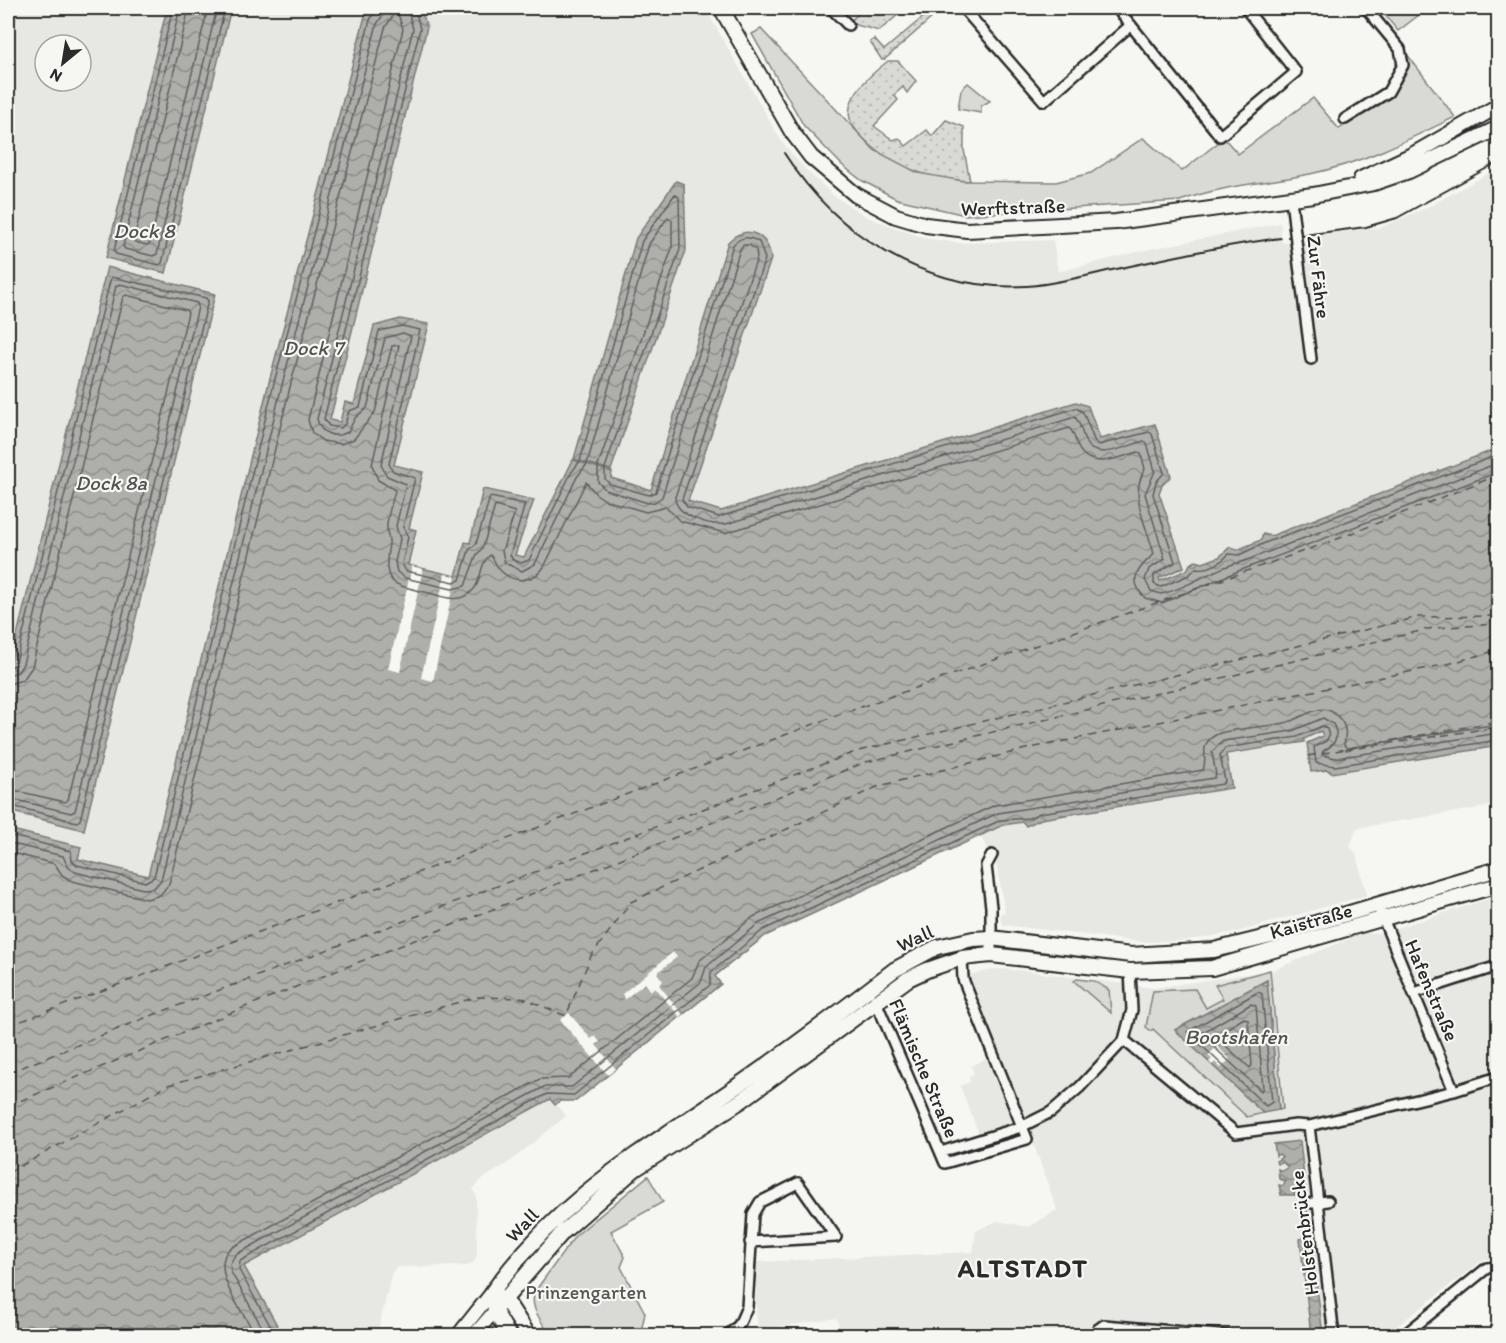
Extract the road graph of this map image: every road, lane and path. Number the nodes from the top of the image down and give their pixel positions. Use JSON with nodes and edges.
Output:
{"nodes":[{"id":1,"x":721,"y":8,"type":"edge"},
{"id":2,"x":831,"y":8,"type":"edge"},
{"id":3,"x":963,"y":8,"type":"edge"},
{"id":4,"x":1117,"y":8,"type":"edge"},
{"id":5,"x":1245,"y":8,"type":"edge"},
{"id":6,"x":1366,"y":8,"type":"edge"},
{"id":7,"x":1131,"y":24,"type":"junction"},
{"id":8,"x":848,"y":25,"type":"dead end"},
{"id":9,"x":1498,"y":106,"type":"edge"},
{"id":10,"x":1346,"y":118,"type":"dead end"},
{"id":11,"x":1498,"y":128,"type":"edge"},
{"id":12,"x":1337,"y":190,"type":"junction"},
{"id":13,"x":1291,"y":199,"type":"junction"},
{"id":14,"x":1311,"y":359,"type":"dead end"},
{"id":15,"x":992,"y":855,"type":"dead end"},
{"id":16,"x":1498,"y":869,"type":"edge"},
{"id":17,"x":1498,"y":885,"type":"edge"},
{"id":18,"x":1377,"y":904,"type":"junction"},
{"id":19,"x":1383,"y":920,"type":"junction"},
{"id":20,"x":991,"y":938,"type":"junction"},
{"id":21,"x":991,"y":955,"type":"junction"},
{"id":22,"x":1131,"y":955,"type":"junction"},
{"id":23,"x":962,"y":958,"type":"junction"},
{"id":24,"x":1498,"y":966,"type":"edge"},
{"id":25,"x":1130,"y":971,"type":"junction"},
{"id":26,"x":1414,"y":993,"type":"junction"},
{"id":27,"x":872,"y":995,"type":"junction"},
{"id":28,"x":1124,"y":1040,"type":"junction"},
{"id":29,"x":751,"y":1076,"type":"junction"},
{"id":30,"x":1498,"y":1077,"type":"edge"},
{"id":31,"x":760,"y":1088,"type":"junction"},
{"id":32,"x":1454,"y":1091,"type":"junction"},
{"id":33,"x":1309,"y":1126,"type":"junction"},
{"id":34,"x":1021,"y":1127,"type":"junction"},
{"id":35,"x":941,"y":1152,"type":"junction"},
{"id":36,"x":750,"y":1242,"type":"junction"},
{"id":37,"x":1498,"y":1267,"type":"edge"},
{"id":38,"x":493,"y":1291,"type":"junction"},
{"id":39,"x":505,"y":1299,"type":"junction"},
{"id":40,"x":495,"y":1311,"type":"junction"},
{"id":41,"x":1096,"y":1333,"type":"edge"},
{"id":42,"x":457,"y":1335,"type":"edge"},
{"id":43,"x":473,"y":1335,"type":"edge"},
{"id":44,"x":509,"y":1335,"type":"edge"},
{"id":45,"x":529,"y":1335,"type":"edge"},
{"id":46,"x":727,"y":1335,"type":"edge"},
{"id":47,"x":1229,"y":1335,"type":"edge"},
{"id":48,"x":1334,"y":1335,"type":"edge"},
{"id":49,"x":1403,"y":1335,"type":"edge"}],
"edges":[{"from":1,"to":13,"type":"main road","name":"Werftstraße"},
{"from":2,"to":8,"type":"street"},
{"from":3,"to":7,"type":"street"},
{"from":4,"to":7,"type":"street"},
{"from":5,"to":7,"type":"street"},
{"from":6,"to":10,"type":"street"},
{"from":9,"to":12,"type":"main road","name":"Werftstraße"},
{"from":11,"to":12,"type":"main road","name":"Werftstraße"},
{"from":12,"to":13,"type":"main road","name":"Werftstraße"},
{"from":13,"to":14,"type":"street","name":"Zur Fähre","bridge":true},
{"from":15,"to":20,"type":"street"},
{"from":16,"to":18,"type":"main road","name":"Kaistraße"},
{"from":17,"to":19,"type":"main road","name":"Kaistraße"},
{"from":18,"to":19,"type":"street","name":"Hafenstraße"},
{"from":18,"to":22,"type":"main road","name":"Kaistraße"},
{"from":19,"to":25,"type":"main road","name":"Kaistraße"},
{"from":19,"to":26,"type":"street","name":"Hafenstraße"},
{"from":20,"to":21,"type":"street"},
{"from":20,"to":22,"type":"main road","name":"Wall"},
{"from":20,"to":27,"type":"main road","name":"Wall"},
{"from":21,"to":23,"type":"main road","name":"Wall"},
{"from":21,"to":25,"type":"main road","name":"Wall"},
{"from":22,"to":25,"type":"street"},
{"from":23,"to":27,"type":"main road","name":"Wall"},
{"from":23,"to":34,"type":"street"},
{"from":24,"to":26,"type":"street"},
{"from":25,"to":28,"type":"street"},
{"from":26,"to":32,"type":"street","name":"Hafenstraße"},
{"from":27,"to":29,"type":"main road","name":"Wall"},
{"from":27,"to":31,"type":"main road","name":"Wall"},
{"from":27,"to":35,"type":"street","name":"Flämische Straße"},
{"from":28,"to":33,"type":"street"},
{"from":28,"to":34,"type":"street"},
{"from":29,"to":31,"type":"street"},
{"from":29,"to":38,"type":"main road","name":"Wall"},
{"from":30,"to":32,"type":"street"},
{"from":31,"to":39,"type":"main road","name":"Wall"},
{"from":32,"to":33,"type":"street"},
{"from":33,"to":48,"type":"street","name":"Holstenbrücke"},
{"from":34,"to":35,"type":"street"},
{"from":34,"to":35,"type":"street","name":"Flämische Straße"},
{"from":36,"to":36,"type":"street"},
{"from":36,"to":46,"type":"street"},
{"from":37,"to":49,"type":"street"},
{"from":38,"to":39,"type":"street"},
{"from":38,"to":40,"type":"main road"},
{"from":38,"to":42,"type":"street","name":"Wall"},
{"from":39,"to":40,"type":"street","name":"Wall"},
{"from":39,"to":45,"type":"main road"},
{"from":40,"to":43,"type":"street","name":"Wall"},
{"from":40,"to":44,"type":"main road"},
{"from":41,"to":47,"type":"street"}]}
